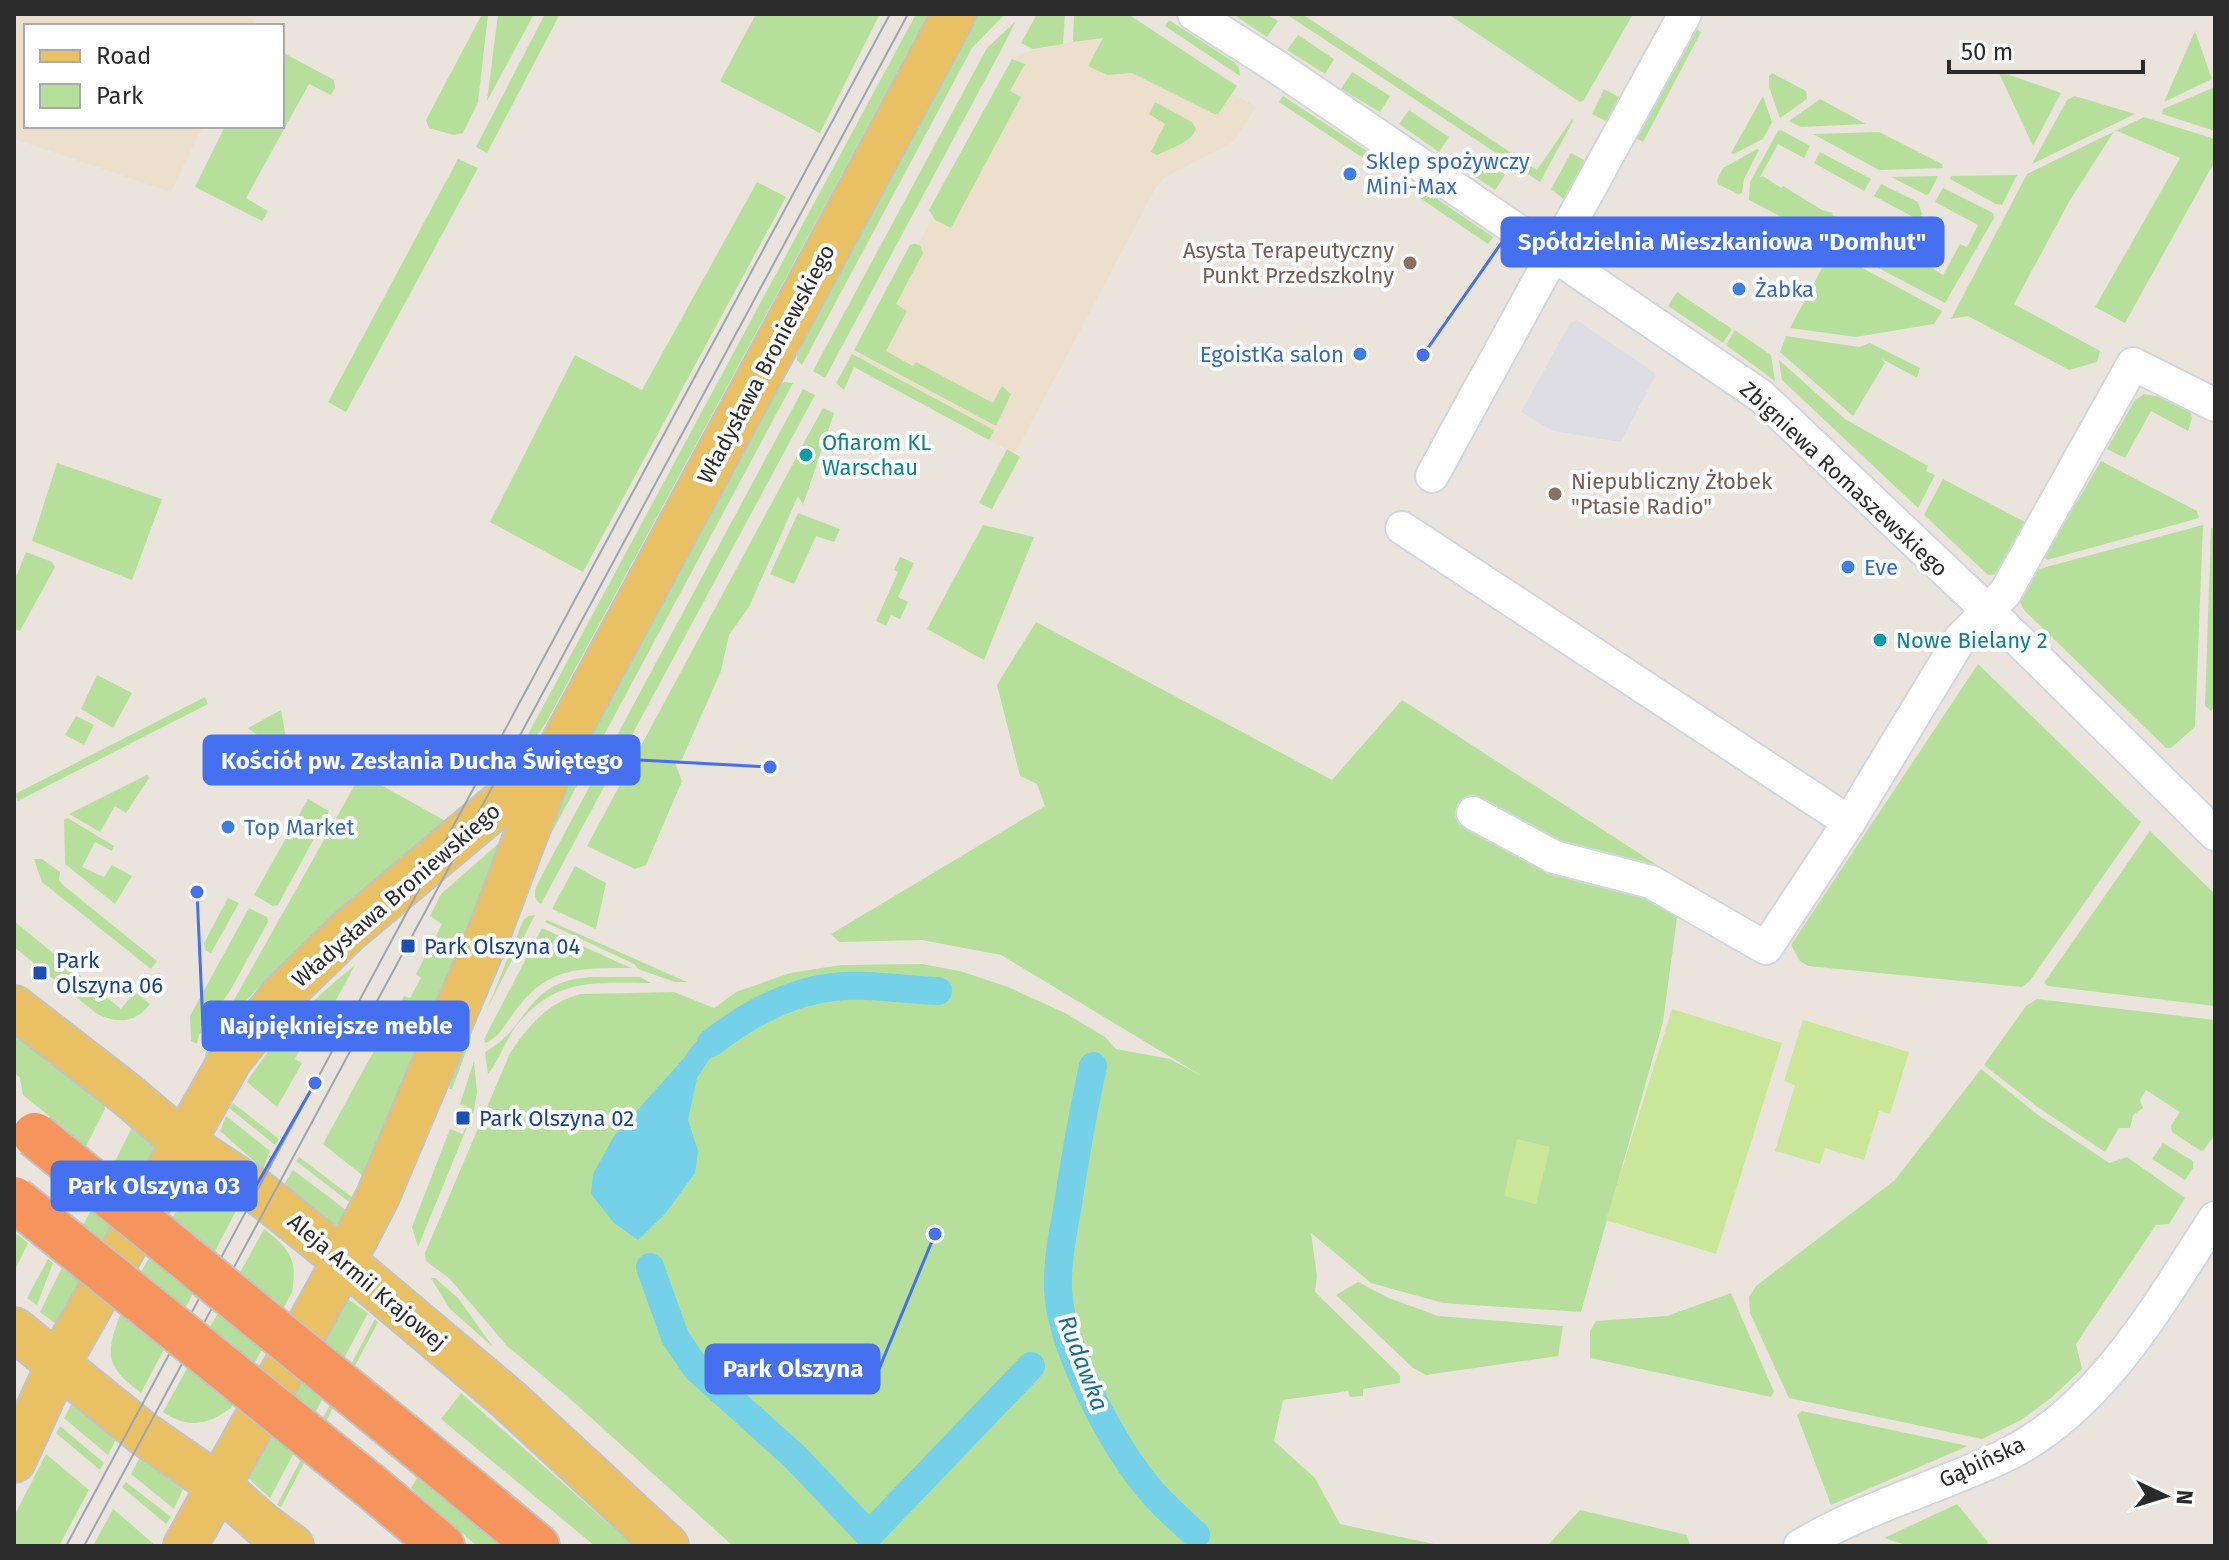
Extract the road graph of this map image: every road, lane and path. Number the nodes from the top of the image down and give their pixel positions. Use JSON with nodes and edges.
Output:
{"nodes":[{"id":1,"x":954,"y":14,"type":"edge"},
{"id":2,"x":1194,"y":14,"type":"edge"},
{"id":3,"x":1685,"y":14,"type":"edge"},
{"id":4,"x":1555,"y":255,"type":"junction"},
{"id":5,"x":2215,"y":405,"type":"edge"},
{"id":6,"x":1432,"y":476,"type":"dead end"},
{"id":7,"x":1402,"y":528,"type":"dead end"},
{"id":8,"x":1986,"y":611,"type":"junction"},
{"id":9,"x":555,"y":757,"type":"junction"},
{"id":10,"x":1473,"y":813,"type":"dead end"},
{"id":11,"x":1849,"y":822,"type":"junction"},
{"id":12,"x":2215,"y":834,"type":"edge"},
{"id":13,"x":14,"y":1007,"type":"edge"},
{"id":14,"x":24,"y":1127,"type":"edge"},
{"id":15,"x":183,"y":1142,"type":"junction"},
{"id":16,"x":14,"y":1199,"type":"edge"},
{"id":17,"x":2215,"y":1218,"type":"edge"},
{"id":18,"x":344,"y":1261,"type":"junction"},
{"id":19,"x":14,"y":1329,"type":"edge"},
{"id":20,"x":58,"y":1364,"type":"junction"},
{"id":21,"x":14,"y":1461,"type":"edge"},
{"id":22,"x":219,"y":1486,"type":"junction"},
{"id":23,"x":185,"y":1546,"type":"edge"},
{"id":24,"x":292,"y":1546,"type":"edge"},
{"id":25,"x":442,"y":1546,"type":"edge"},
{"id":26,"x":537,"y":1546,"type":"edge"},
{"id":27,"x":667,"y":1546,"type":"edge"},
{"id":28,"x":1800,"y":1546,"type":"edge"}],
"edges":[{"from":1,"to":9,"type":"main road","name":"Władysława Broniewskiego"},
{"from":2,"to":4,"type":"street","name":"Zbigniewa Romaszewskiego"},
{"from":3,"to":4,"type":"street"},
{"from":4,"to":6,"type":"street"},
{"from":4,"to":8,"type":"street","name":"Zbigniewa Romaszewskiego"},
{"from":5,"to":8,"type":"street"},
{"from":7,"to":11,"type":"street"},
{"from":8,"to":11,"type":"street"},
{"from":8,"to":12,"type":"street","name":"Zbigniewa Romaszewskiego"},
{"from":9,"to":15,"type":"main road","name":"Władysława Broniewskiego"},
{"from":9,"to":18,"type":"main road","name":"Władysława Broniewskiego"},
{"from":10,"to":11,"type":"street"},
{"from":13,"to":15,"type":"main road","name":"Aleja Armii Krajowej"},
{"from":14,"to":26,"type":"highway","bridge":true},
{"from":15,"to":18,"type":"main road","name":"Aleja Armii Krajowej"},
{"from":15,"to":20,"type":"main road","name":"Władysława Broniewskiego"},
{"from":16,"to":25,"type":"highway","bridge":true},
{"from":17,"to":28,"type":"street","name":"Gąbińska"},
{"from":18,"to":22,"type":"main road","name":"Władysława Broniewskiego"},
{"from":18,"to":27,"type":"main road","name":"Aleja Armii Krajowej"},
{"from":19,"to":20,"type":"main road"},
{"from":20,"to":21,"type":"main road","name":"Władysława Broniewskiego"},
{"from":20,"to":22,"type":"main road"},
{"from":22,"to":23,"type":"main road","name":"Władysława Broniewskiego"},
{"from":22,"to":24,"type":"main road"}]}
